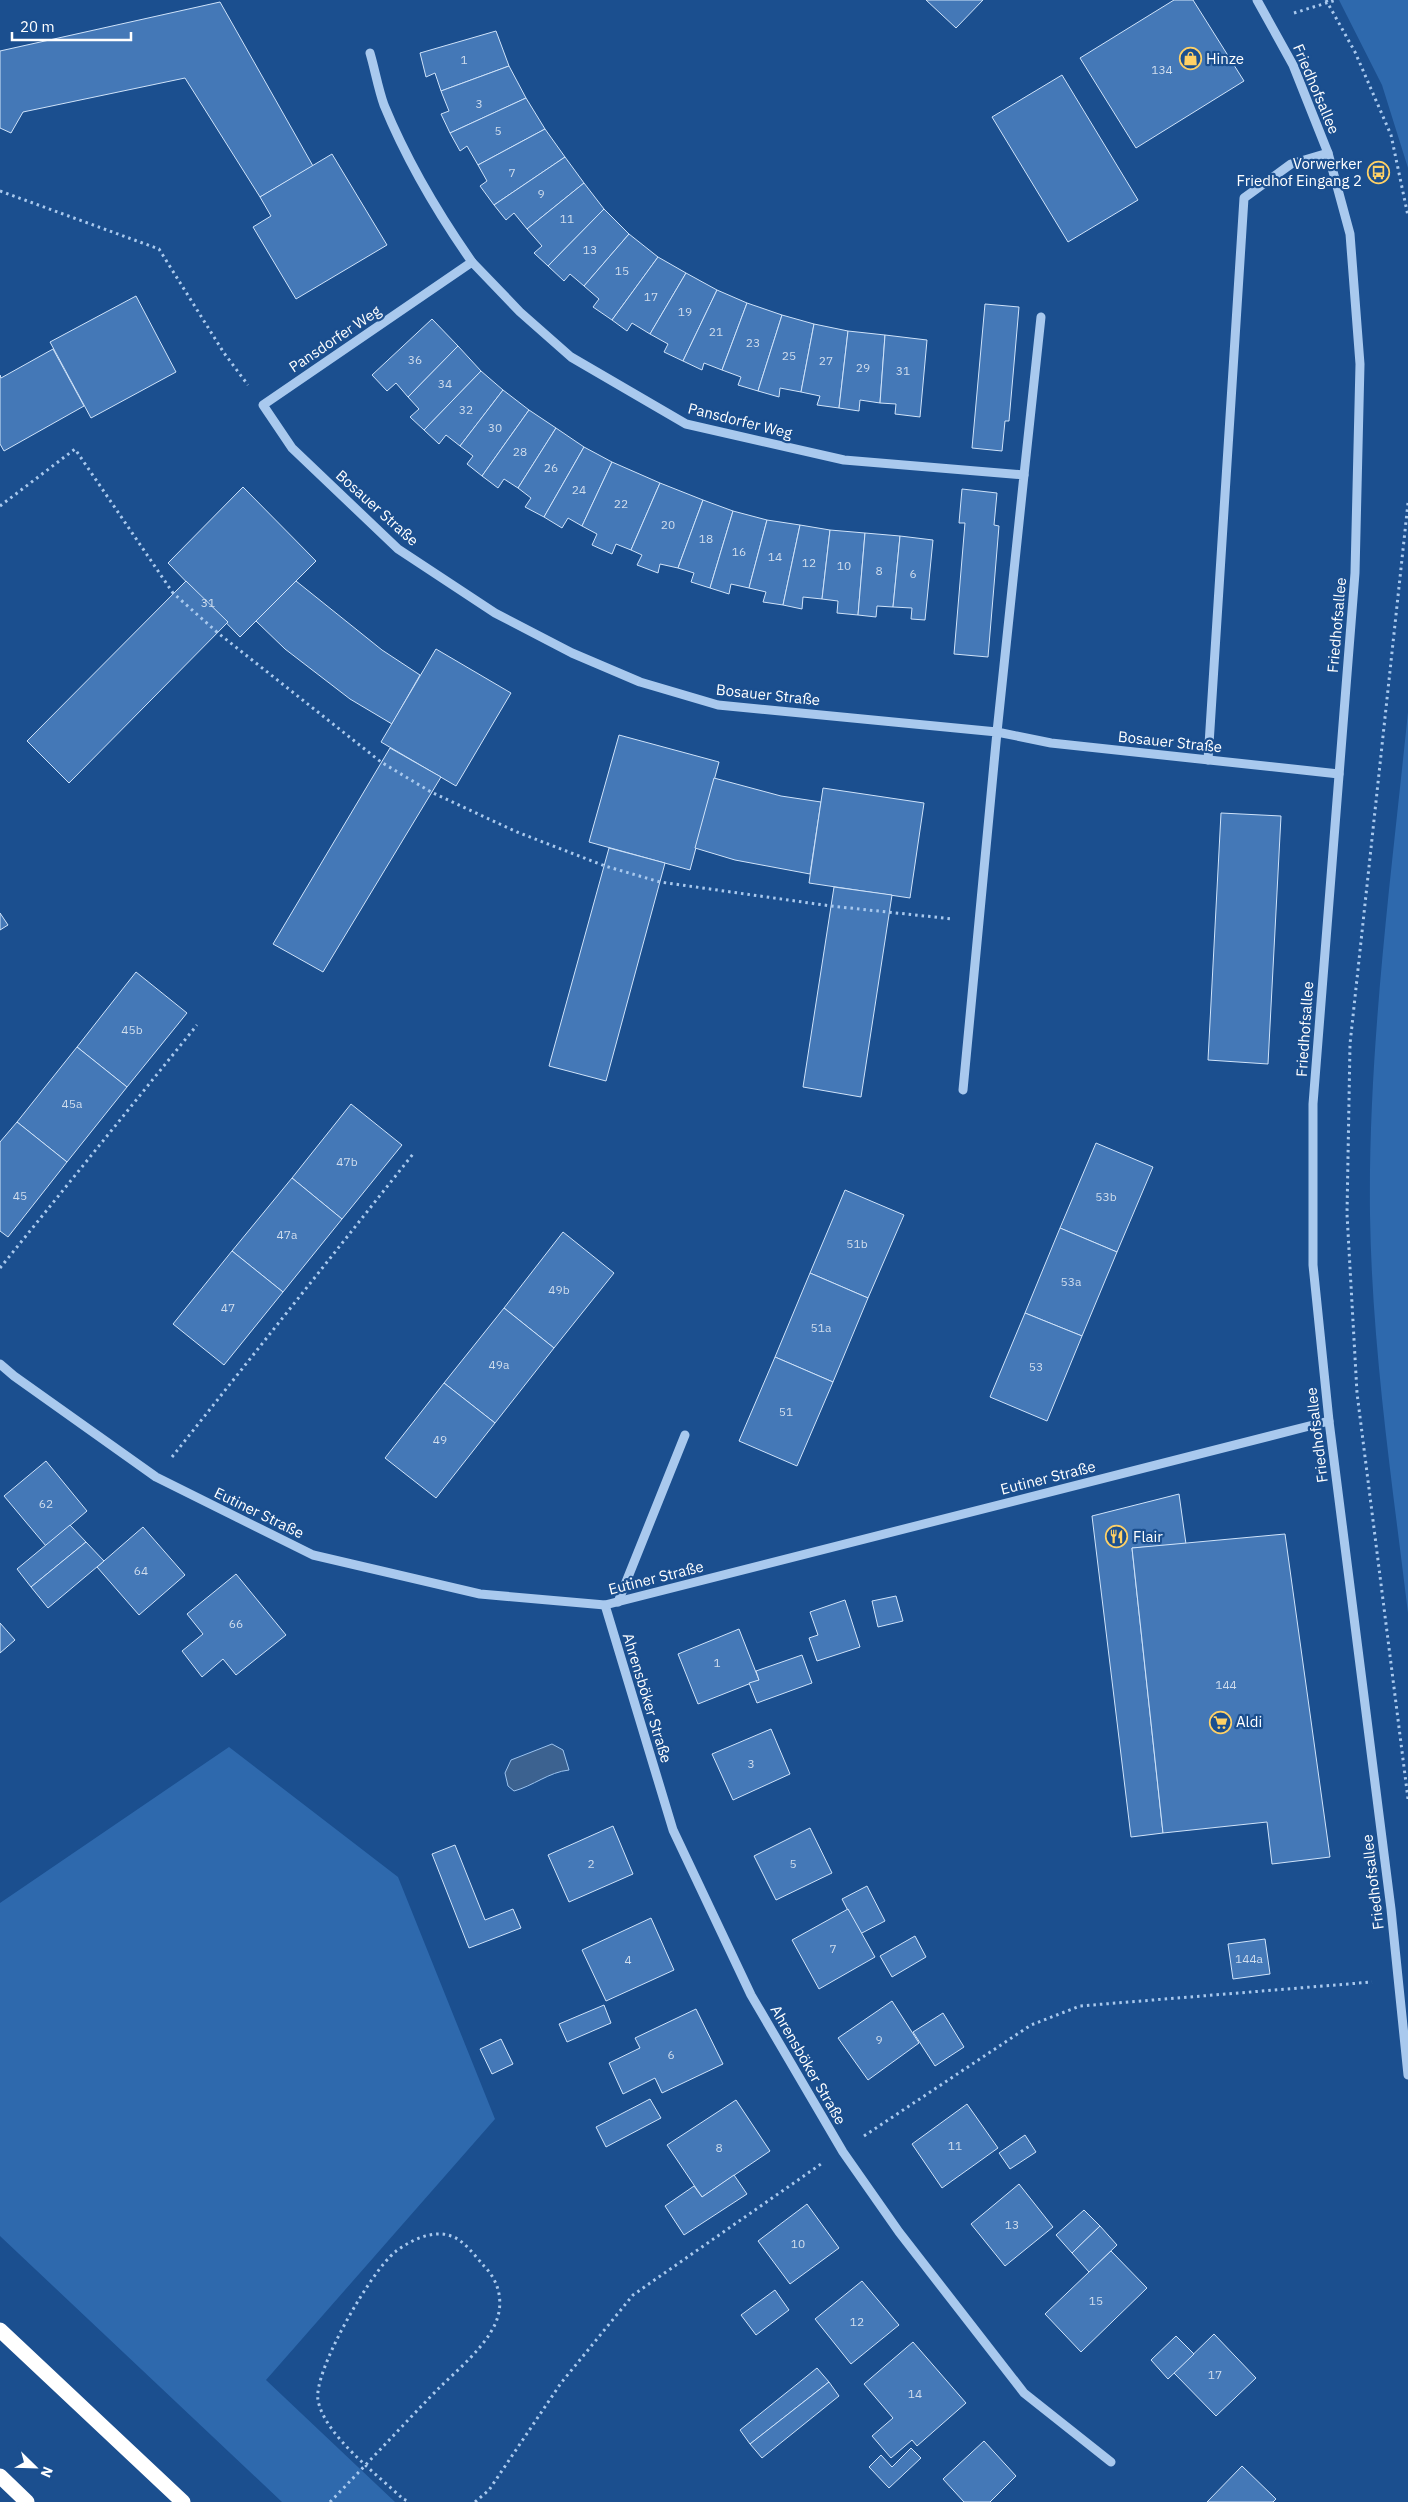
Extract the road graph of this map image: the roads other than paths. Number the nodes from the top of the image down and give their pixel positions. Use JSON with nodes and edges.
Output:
{"nodes":[{"id":1,"x":1257,"y":0,"type":"edge"},
{"id":2,"x":370,"y":53,"type":"dead end"},
{"id":3,"x":1328,"y":153,"type":"junction"},
{"id":4,"x":472,"y":262,"type":"junction"},
{"id":5,"x":1041,"y":317,"type":"dead end"},
{"id":6,"x":263,"y":404,"type":"joint"},
{"id":7,"x":1024,"y":475,"type":"junction"},
{"id":8,"x":997,"y":732,"type":"junction"},
{"id":9,"x":1208,"y":760,"type":"junction"},
{"id":10,"x":1339,"y":774,"type":"junction"},
{"id":11,"x":963,"y":1090,"type":"dead end"},
{"id":12,"x":0,"y":1364,"type":"edge"},
{"id":13,"x":1329,"y":1421,"type":"junction"},
{"id":14,"x":685,"y":1435,"type":"dead end"},
{"id":15,"x":618,"y":1602,"type":"junction"},
{"id":16,"x":605,"y":1605,"type":"junction"},
{"id":17,"x":1408,"y":2075,"type":"edge"},
{"id":18,"x":0,"y":2330,"type":"edge"},
{"id":19,"x":1111,"y":2462,"type":"dead end"},
{"id":20,"x":0,"y":2476,"type":"edge"},
{"id":21,"x":27,"y":2502,"type":"edge"},
{"id":22,"x":183,"y":2502,"type":"edge"}],
"edges":[{"from":1,"to":3,"type":"street","name":"Friedhofsallee"},
{"from":2,"to":4,"type":"street","name":"Pansdorfer Weg"},
{"from":3,"to":9,"type":"street"},
{"from":3,"to":10,"type":"street","name":"Friedhofsallee"},
{"from":4,"to":6,"type":"street","name":"Pansdorfer Weg"},
{"from":4,"to":7,"type":"street","name":"Pansdorfer Weg"},
{"from":5,"to":7,"type":"street"},
{"from":6,"to":8,"type":"street","name":"Bosauer Straße"},
{"from":7,"to":8,"type":"street"},
{"from":8,"to":9,"type":"street","name":"Bosauer Straße"},
{"from":8,"to":11,"type":"street"},
{"from":9,"to":10,"type":"street","name":"Bosauer Straße"},
{"from":10,"to":13,"type":"street","name":"Friedhofsallee"},
{"from":12,"to":16,"type":"street","name":"Eutiner Straße"},
{"from":13,"to":15,"type":"street","name":"Eutiner Straße"},
{"from":13,"to":17,"type":"street","name":"Friedhofsallee"},
{"from":14,"to":15,"type":"street"},
{"from":15,"to":16,"type":"street","name":"Eutiner Straße"},
{"from":16,"to":19,"type":"street","name":"Ahrensböker Straße"},
{"from":18,"to":22,"type":"highway"},
{"from":20,"to":21,"type":"highway"}]}
